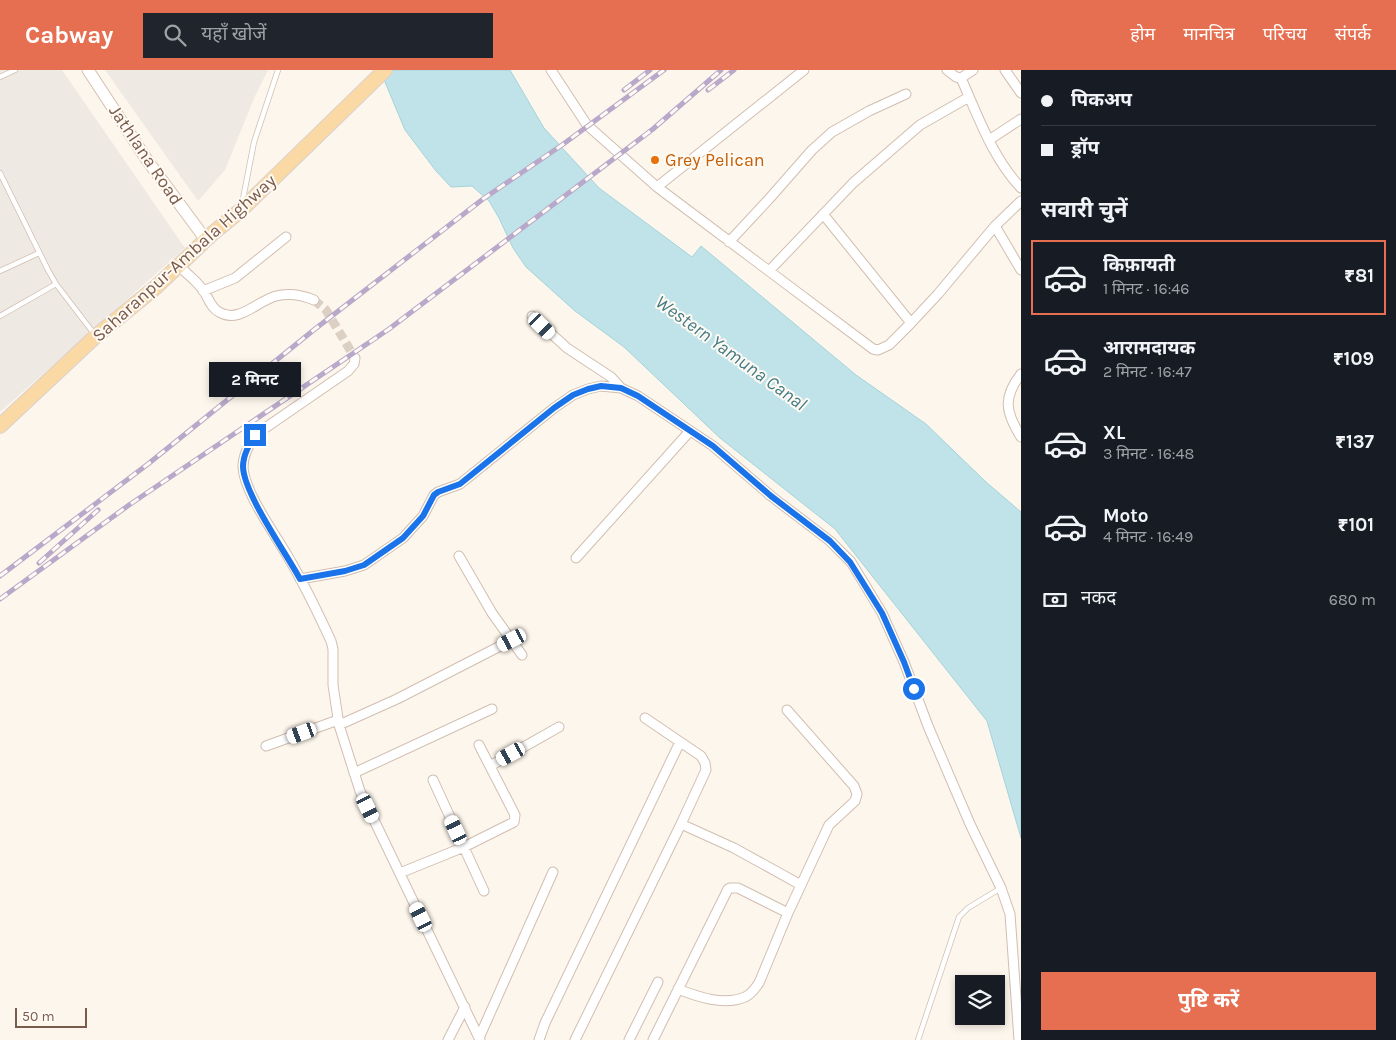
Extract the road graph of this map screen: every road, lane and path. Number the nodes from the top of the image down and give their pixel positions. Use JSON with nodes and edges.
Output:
{"nodes":[{"id":1,"x":15,"y":70,"type":"edge"},
{"id":2,"x":88,"y":70,"type":"edge"},
{"id":3,"x":278,"y":70,"type":"edge"},
{"id":4,"x":385,"y":70,"type":"edge"},
{"id":5,"x":551,"y":70,"type":"edge"},
{"id":6,"x":804,"y":70,"type":"edge"},
{"id":7,"x":947,"y":70,"type":"edge"},
{"id":8,"x":973,"y":70,"type":"edge"},
{"id":9,"x":1005,"y":70,"type":"edge"},
{"id":10,"x":0,"y":77,"type":"edge"},
{"id":11,"x":961,"y":78,"type":"junction"},
{"id":12,"x":1021,"y":93,"type":"edge"},
{"id":13,"x":906,"y":94,"type":"dead end"},
{"id":14,"x":969,"y":96,"type":"junction"},
{"id":15,"x":1021,"y":119,"type":"edge"},
{"id":16,"x":989,"y":140,"type":"junction"},
{"id":17,"x":0,"y":174,"type":"edge"},
{"id":18,"x":657,"y":187,"type":"junction"},
{"id":19,"x":1021,"y":188,"type":"edge"},
{"id":20,"x":1021,"y":201,"type":"edge"},
{"id":21,"x":241,"y":210,"type":"junction"},
{"id":22,"x":823,"y":214,"type":"junction"},
{"id":23,"x":995,"y":226,"type":"junction"},
{"id":24,"x":286,"y":237,"type":"dead end"},
{"id":25,"x":206,"y":240,"type":"junction"},
{"id":26,"x":729,"y":242,"type":"junction"},
{"id":27,"x":39,"y":253,"type":"junction"},
{"id":28,"x":178,"y":266,"type":"junction"},
{"id":29,"x":1021,"y":270,"type":"edge"},
{"id":30,"x":0,"y":271,"type":"edge"},
{"id":31,"x":769,"y":272,"type":"junction"},
{"id":32,"x":56,"y":284,"type":"junction"},
{"id":33,"x":203,"y":291,"type":"junction"},
{"id":34,"x":314,"y":300,"type":"tunnel mouth"},
{"id":35,"x":0,"y":316,"type":"edge"},
{"id":36,"x":532,"y":316,"type":"dead end"},
{"id":37,"x":911,"y":323,"type":"junction"},
{"id":38,"x":96,"y":336,"type":"junction"},
{"id":39,"x":355,"y":358,"type":"dead end"},
{"id":40,"x":1021,"y":374,"type":"edge"},
{"id":41,"x":621,"y":388,"type":"junction"},
{"id":42,"x":0,"y":426,"type":"edge"},
{"id":43,"x":690,"y":431,"type":"junction"},
{"id":44,"x":1021,"y":436,"type":"edge"},
{"id":45,"x":459,"y":556,"type":"dead end"},
{"id":46,"x":576,"y":558,"type":"dead end"},
{"id":47,"x":300,"y":579,"type":"junction"},
{"id":48,"x":512,"y":640,"type":"junction"},
{"id":49,"x":522,"y":655,"type":"dead end"},
{"id":50,"x":492,"y":709,"type":"dead end"},
{"id":51,"x":787,"y":710,"type":"dead end"},
{"id":52,"x":645,"y":718,"type":"dead end"},
{"id":53,"x":338,"y":723,"type":"junction"},
{"id":54,"x":559,"y":727,"type":"dead end"},
{"id":55,"x":680,"y":742,"type":"junction"},
{"id":56,"x":479,"y":745,"type":"dead end"},
{"id":57,"x":266,"y":746,"type":"dead end"},
{"id":58,"x":490,"y":766,"type":"junction"},
{"id":59,"x":354,"y":773,"type":"junction"},
{"id":60,"x":433,"y":780,"type":"dead end"},
{"id":61,"x":681,"y":824,"type":"junction"},
{"id":62,"x":464,"y":847,"type":"junction"},
{"id":63,"x":553,"y":872,"type":"dead end"},
{"id":64,"x":400,"y":873,"type":"junction"},
{"id":65,"x":801,"y":884,"type":"junction"},
{"id":66,"x":1001,"y":888,"type":"junction"},
{"id":67,"x":484,"y":891,"type":"dead end"},
{"id":68,"x":788,"y":913,"type":"junction"},
{"id":69,"x":658,"y":982,"type":"dead end"},
{"id":70,"x":678,"y":989,"type":"junction"},
{"id":71,"x":465,"y":1007,"type":"junction"},
{"id":72,"x":480,"y":1039,"type":"edge"},
{"id":73,"x":448,"y":1040,"type":"edge"},
{"id":74,"x":539,"y":1040,"type":"edge"},
{"id":75,"x":575,"y":1040,"type":"edge"},
{"id":76,"x":629,"y":1040,"type":"edge"},
{"id":77,"x":653,"y":1040,"type":"edge"},
{"id":78,"x":918,"y":1040,"type":"edge"},
{"id":79,"x":1019,"y":1040,"type":"edge"}],
"edges":[{"from":1,"to":10,"type":"lane"},
{"from":2,"to":25,"type":"street","name":"Jathlana Road"},
{"from":3,"to":21,"type":"lane"},
{"from":4,"to":21,"type":"main road","name":"Saharanpur-Ambala Highway"},
{"from":5,"to":18,"type":"street"},
{"from":6,"to":18,"type":"street"},
{"from":7,"to":11,"type":"street"},
{"from":8,"to":11,"type":"street"},
{"from":9,"to":12,"type":"street"},
{"from":11,"to":14,"type":"street"},
{"from":13,"to":26,"type":"street"},
{"from":14,"to":16,"type":"street"},
{"from":14,"to":22,"type":"street"},
{"from":15,"to":16,"type":"street"},
{"from":16,"to":19,"type":"street"},
{"from":17,"to":27,"type":"lane"},
{"from":18,"to":26,"type":"street"},
{"from":20,"to":23,"type":"street"},
{"from":21,"to":25,"type":"main road","name":"Saharanpur-Ambala Highway"},
{"from":22,"to":31,"type":"street"},
{"from":22,"to":37,"type":"street"},
{"from":23,"to":29,"type":"street"},
{"from":23,"to":37,"type":"street"},
{"from":24,"to":33,"type":"street"},
{"from":25,"to":28,"type":"main road","name":"Saharanpur-Ambala Highway"},
{"from":26,"to":31,"type":"street"},
{"from":27,"to":30,"type":"lane"},
{"from":27,"to":32,"type":"lane"},
{"from":28,"to":33,"type":"street"},
{"from":28,"to":38,"type":"main road","name":"Saharanpur-Ambala Highway"},
{"from":31,"to":37,"type":"street"},
{"from":32,"to":35,"type":"lane"},
{"from":32,"to":38,"type":"lane"},
{"from":33,"to":34,"type":"street"},
{"from":36,"to":41,"type":"street"},
{"from":38,"to":42,"type":"main road","name":"Saharanpur-Ambala Highway"},
{"from":39,"to":47,"type":"street"},
{"from":40,"to":44,"type":"street"},
{"from":41,"to":43,"type":"street"},
{"from":41,"to":47,"type":"street"},
{"from":43,"to":46,"type":"street"},
{"from":43,"to":66,"type":"street"},
{"from":45,"to":48,"type":"street"},
{"from":47,"to":53,"type":"street"},
{"from":48,"to":49,"type":"street"},
{"from":48,"to":53,"type":"street"},
{"from":50,"to":59,"type":"street"},
{"from":51,"to":65,"type":"street"},
{"from":52,"to":55,"type":"street"},
{"from":53,"to":57,"type":"street"},
{"from":53,"to":59,"type":"street"},
{"from":54,"to":58,"type":"street"},
{"from":55,"to":61,"type":"street"},
{"from":55,"to":74,"type":"street"},
{"from":56,"to":58,"type":"street"},
{"from":58,"to":62,"type":"street"},
{"from":59,"to":64,"type":"street"},
{"from":60,"to":62,"type":"street"},
{"from":61,"to":65,"type":"street"},
{"from":61,"to":75,"type":"street"},
{"from":62,"to":64,"type":"street"},
{"from":62,"to":67,"type":"street"},
{"from":63,"to":72,"type":"street"},
{"from":64,"to":71,"type":"street"},
{"from":65,"to":68,"type":"street"},
{"from":66,"to":78,"type":"lane"},
{"from":66,"to":79,"type":"street"},
{"from":68,"to":70,"type":"street"},
{"from":68,"to":70,"type":"street"},
{"from":69,"to":76,"type":"street"},
{"from":70,"to":77,"type":"street"},
{"from":71,"to":72,"type":"street"},
{"from":71,"to":73,"type":"street"}]}
